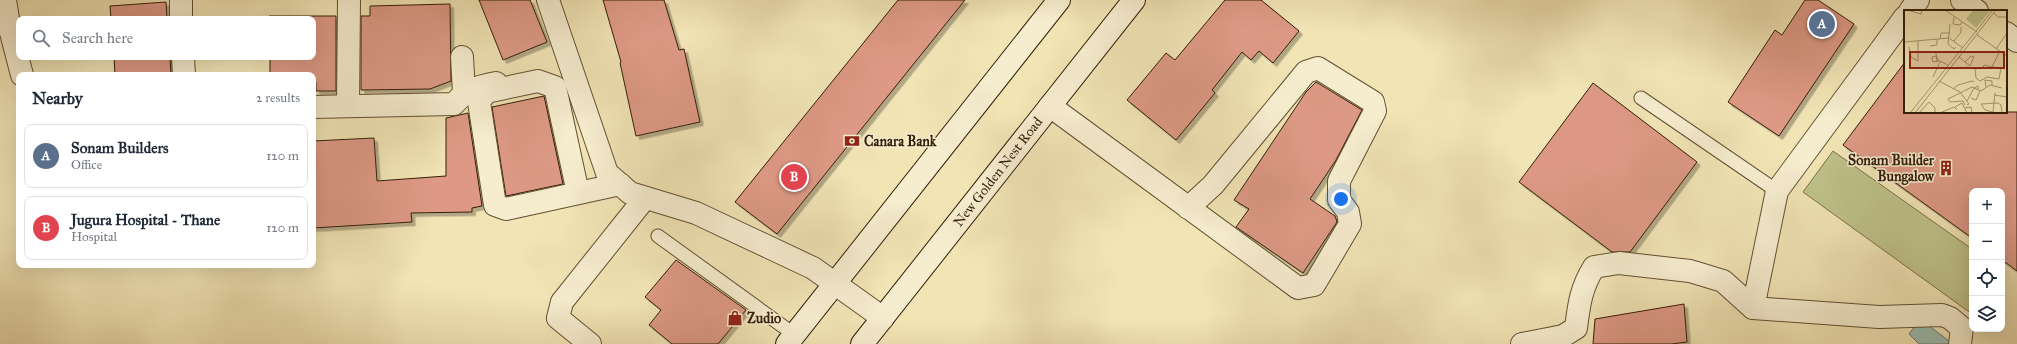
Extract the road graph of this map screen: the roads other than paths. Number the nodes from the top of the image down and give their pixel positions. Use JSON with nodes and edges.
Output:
{"nodes":[{"id":1,"x":5,"y":0,"type":"edge"},
{"id":2,"x":180,"y":0,"type":"edge"},
{"id":3,"x":349,"y":0,"type":"edge"},
{"id":4,"x":548,"y":0,"type":"edge"},
{"id":5,"x":1059,"y":0,"type":"edge"},
{"id":6,"x":1134,"y":0,"type":"edge"},
{"id":7,"x":1918,"y":0,"type":"edge"},
{"id":8,"x":1962,"y":0,"type":"edge"},
{"id":9,"x":1911,"y":10,"type":"edge"},
{"id":10,"x":1976,"y":10,"type":"edge"},
{"id":11,"x":181,"y":16,"type":"edge"},
{"id":12,"x":1904,"y":18,"type":"edge"},
{"id":13,"x":2007,"y":34,"type":"edge"},
{"id":14,"x":2017,"y":41,"type":"edge"},
{"id":15,"x":16,"y":52,"type":"edge"},
{"id":16,"x":462,"y":57,"type":"dead end"},
{"id":17,"x":18,"y":60,"type":"edge"},
{"id":18,"x":183,"y":60,"type":"edge"},
{"id":19,"x":571,"y":68,"type":"junction"},
{"id":20,"x":21,"y":72,"type":"edge"},
{"id":21,"x":184,"y":72,"type":"edge"},
{"id":22,"x":464,"y":93,"type":"junction"},
{"id":23,"x":1641,"y":98,"type":"dead end"},
{"id":24,"x":348,"y":106,"type":"junction"},
{"id":25,"x":1050,"y":106,"type":"junction"},
{"id":26,"x":316,"y":107,"type":"edge"},
{"id":27,"x":620,"y":184,"type":"junction"},
{"id":28,"x":1777,"y":191,"type":"junction"},
{"id":29,"x":578,"y":193,"type":"junction"},
{"id":30,"x":645,"y":198,"type":"junction"},
{"id":31,"x":1188,"y":208,"type":"junction"},
{"id":32,"x":658,"y":236,"type":"dead end"},
{"id":33,"x":835,"y":284,"type":"junction"},
{"id":34,"x":1753,"y":308,"type":"junction"},
{"id":35,"x":883,"y":318,"type":"junction"},
{"id":36,"x":791,"y":339,"type":"edge"},
{"id":37,"x":590,"y":344,"type":"edge"},
{"id":38,"x":862,"y":344,"type":"edge"},
{"id":39,"x":1522,"y":344,"type":"edge"},
{"id":40,"x":1960,"y":344,"type":"edge"}],
"edges":[{"from":1,"to":15,"type":"street"},
{"from":2,"to":11,"type":"street"},
{"from":3,"to":24,"type":"street"},
{"from":4,"to":19,"type":"street"},
{"from":5,"to":33,"type":"street"},
{"from":6,"to":25,"type":"street","name":"New Golden Nest Road"},
{"from":7,"to":9,"type":"street"},
{"from":8,"to":10,"type":"street"},
{"from":12,"to":28,"type":"street"},
{"from":13,"to":14,"type":"street"},
{"from":16,"to":22,"type":"street"},
{"from":17,"to":20,"type":"street"},
{"from":18,"to":21,"type":"street"},
{"from":19,"to":22,"type":"street"},
{"from":19,"to":27,"type":"street"},
{"from":22,"to":24,"type":"street"},
{"from":23,"to":28,"type":"lane"},
{"from":24,"to":26,"type":"street"},
{"from":25,"to":31,"type":"street"},
{"from":25,"to":35,"type":"street","name":"New Golden Nest Road"},
{"from":27,"to":29,"type":"street"},
{"from":27,"to":30,"type":"street"},
{"from":28,"to":34,"type":"street"},
{"from":29,"to":29,"type":"street"},
{"from":30,"to":33,"type":"street"},
{"from":30,"to":37,"type":"street"},
{"from":31,"to":31,"type":"street"},
{"from":32,"to":36,"type":"lane"},
{"from":33,"to":35,"type":"street"},
{"from":33,"to":36,"type":"street"},
{"from":34,"to":39,"type":"street"},
{"from":34,"to":40,"type":"street"},
{"from":35,"to":38,"type":"street","name":"New Golden Nest Road"}]}
